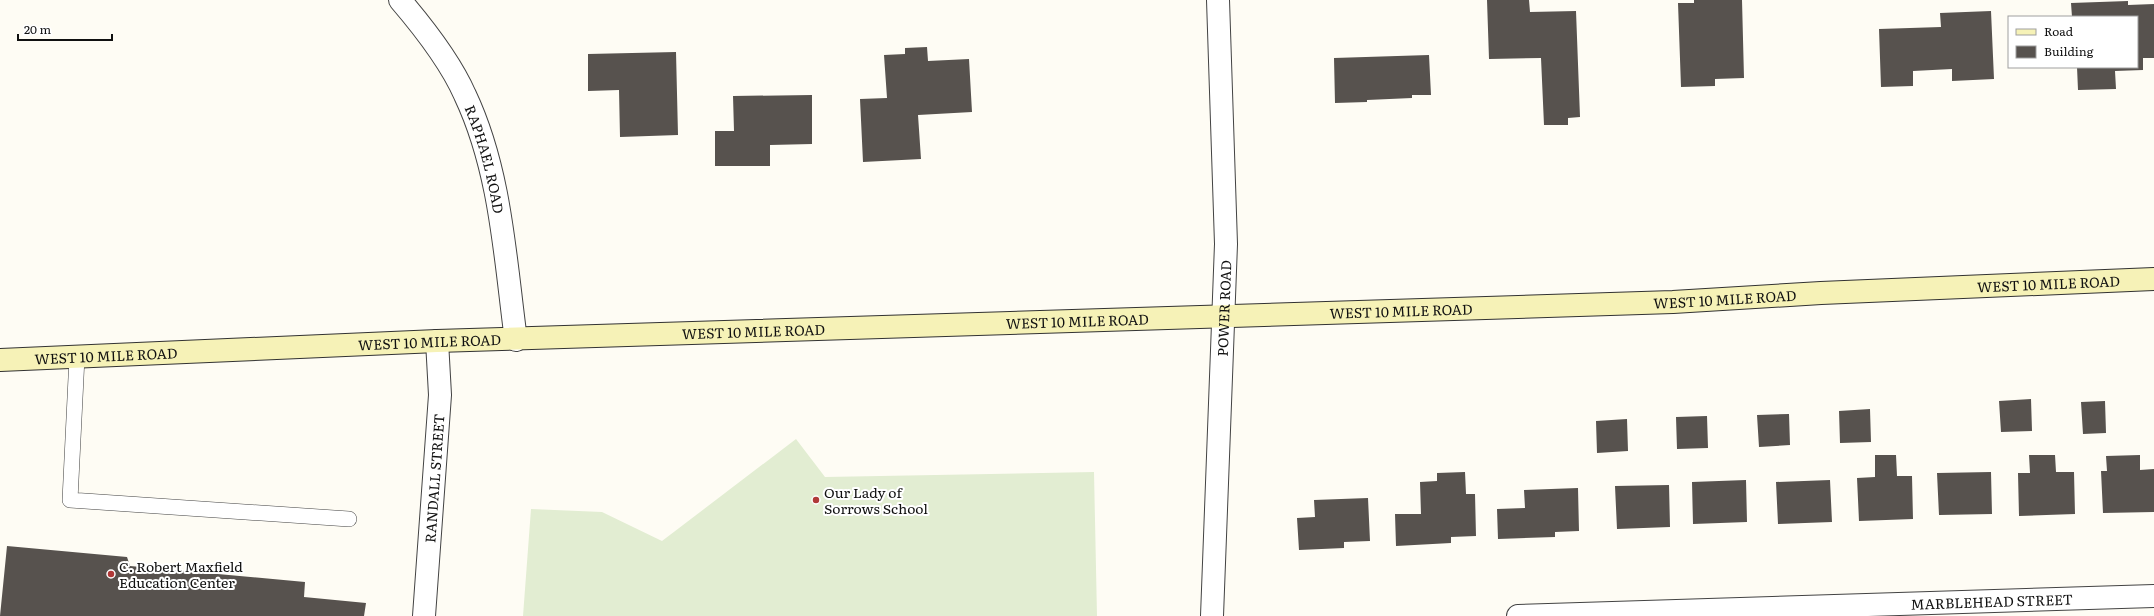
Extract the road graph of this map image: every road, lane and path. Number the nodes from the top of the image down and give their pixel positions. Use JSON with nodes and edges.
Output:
{"nodes":[{"id":1,"x":400,"y":0,"type":"edge"},
{"id":2,"x":1218,"y":0,"type":"edge"},
{"id":3,"x":2154,"y":279,"type":"edge"},
{"id":4,"x":1224,"y":316,"type":"junction"},
{"id":5,"x":516,"y":340,"type":"junction"},
{"id":6,"x":438,"y":341,"type":"junction"},
{"id":7,"x":77,"y":357,"type":"junction"},
{"id":8,"x":0,"y":360,"type":"edge"},
{"id":9,"x":349,"y":519,"type":"dead end"},
{"id":10,"x":2154,"y":596,"type":"edge"},
{"id":11,"x":424,"y":616,"type":"edge"},
{"id":12,"x":1212,"y":616,"type":"edge"},
{"id":13,"x":1518,"y":616,"type":"edge"}],
"edges":[{"from":1,"to":5,"type":"street","name":"RAPHAEL ROAD"},
{"from":2,"to":4,"type":"street","name":"POWER ROAD"},
{"from":3,"to":4,"type":"street","name":"WEST 10 MILE ROAD"},
{"from":4,"to":5,"type":"street","name":"WEST 10 MILE ROAD"},
{"from":4,"to":12,"type":"street","name":"POWER ROAD"},
{"from":5,"to":6,"type":"street","name":"WEST 10 MILE ROAD"},
{"from":6,"to":7,"type":"street","name":"WEST 10 MILE ROAD"},
{"from":6,"to":11,"type":"street","name":"RANDALL STREET"},
{"from":7,"to":8,"type":"street","name":"WEST 10 MILE ROAD"},
{"from":7,"to":9,"type":"lane"},
{"from":10,"to":13,"type":"street","name":"MARBLEHEAD STREET"}]}
